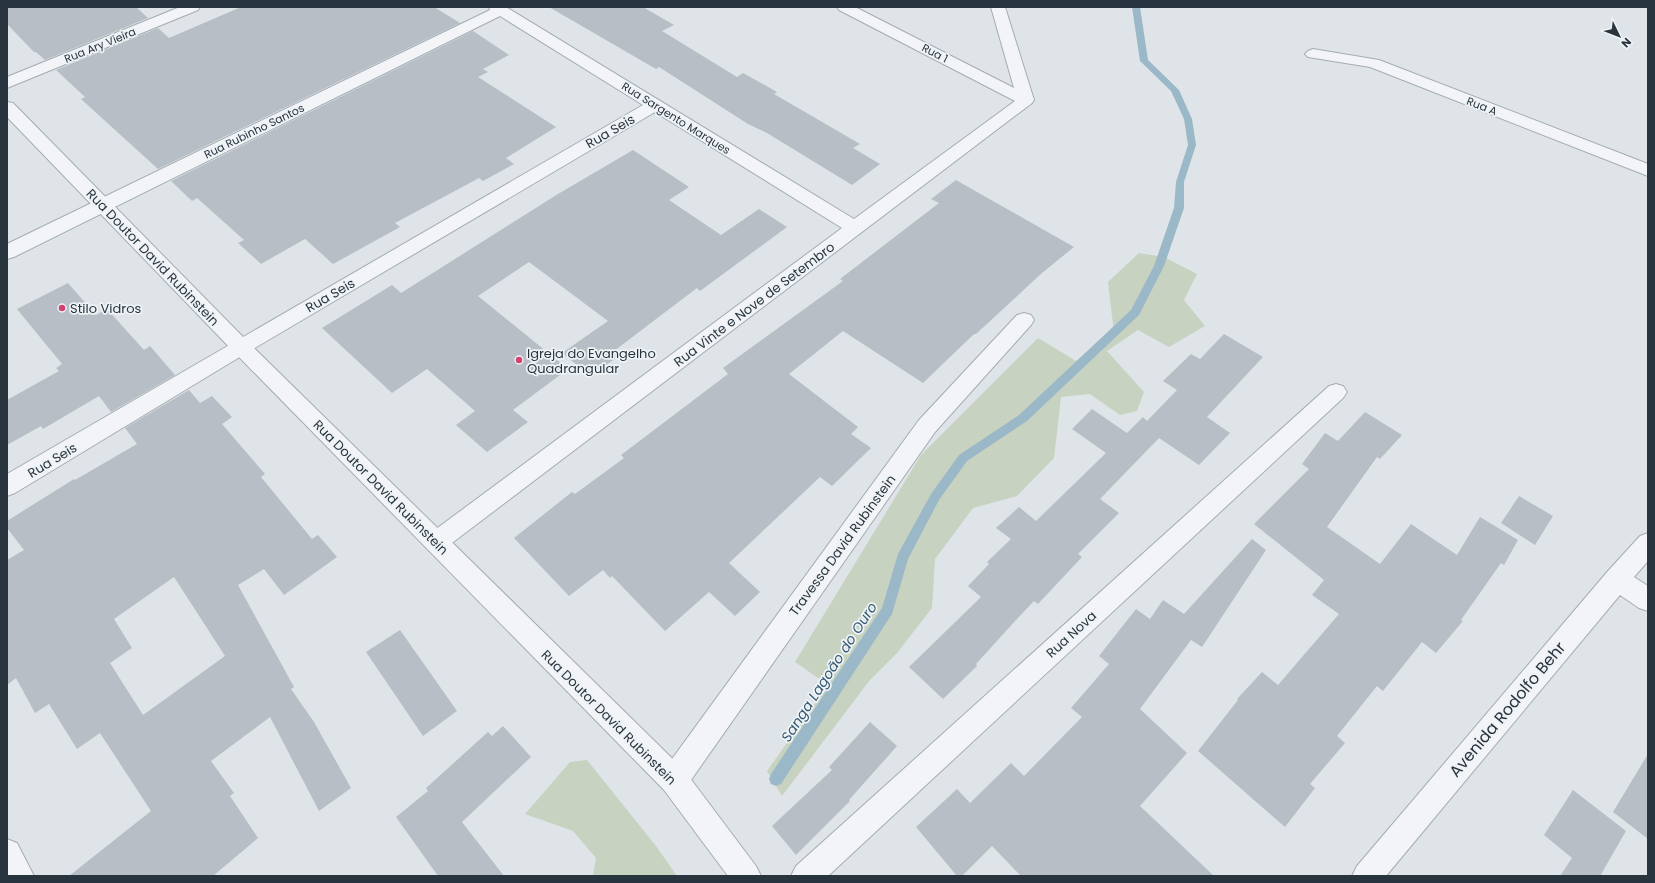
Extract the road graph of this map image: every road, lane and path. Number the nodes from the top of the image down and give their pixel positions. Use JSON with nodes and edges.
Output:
{"nodes":[{"id":1,"x":192,"y":7,"type":"edge"},
{"id":2,"x":844,"y":7,"type":"edge"},
{"id":3,"x":998,"y":7,"type":"edge"},
{"id":4,"x":498,"y":8,"type":"edge"},
{"id":5,"x":1313,"y":54,"type":"dead end"},
{"id":6,"x":7,"y":83,"type":"edge"},
{"id":7,"x":1026,"y":100,"type":"junction"},
{"id":8,"x":655,"y":105,"type":"junction"},
{"id":9,"x":7,"y":107,"type":"edge"},
{"id":10,"x":1648,"y":170,"type":"edge"},
{"id":11,"x":104,"y":205,"type":"junction"},
{"id":12,"x":855,"y":228,"type":"junction"},
{"id":13,"x":7,"y":252,"type":"edge"},
{"id":14,"x":1024,"y":320,"type":"dead end"},
{"id":15,"x":241,"y":347,"type":"junction"},
{"id":16,"x":1336,"y":392,"type":"dead end"},
{"id":17,"x":7,"y":486,"type":"edge"},
{"id":18,"x":436,"y":542,"type":"junction"},
{"id":19,"x":1648,"y":543,"type":"edge"},
{"id":20,"x":1617,"y":579,"type":"junction"},
{"id":21,"x":1648,"y":600,"type":"edge"},
{"id":22,"x":674,"y":780,"type":"junction"},
{"id":23,"x":7,"y":853,"type":"edge"},
{"id":24,"x":19,"y":876,"type":"edge"},
{"id":25,"x":746,"y":876,"type":"edge"},
{"id":26,"x":806,"y":876,"type":"edge"},
{"id":27,"x":1367,"y":876,"type":"edge"}],
"edges":[{"from":1,"to":6,"type":"street","name":"Rua Ary Vieira"},
{"from":2,"to":7,"type":"street","name":"Rua 1"},
{"from":3,"to":7,"type":"street"},
{"from":4,"to":8,"type":"street","name":"Rua Sargento Marques"},
{"from":4,"to":11,"type":"street","name":"Rua Rubinho Santos"},
{"from":5,"to":10,"type":"street","name":"Rua A"},
{"from":7,"to":12,"type":"street","name":"Rua Vinte e Nove de Setembro"},
{"from":8,"to":12,"type":"street","name":"Rua Sargento Marques"},
{"from":8,"to":15,"type":"street","name":"Rua Seis"},
{"from":9,"to":11,"type":"street","name":"Rua Doutor David Rubinstein"},
{"from":11,"to":13,"type":"street","name":"Rua Rubinho Santos"},
{"from":11,"to":15,"type":"street","name":"Rua Doutor David Rubinstein"},
{"from":12,"to":18,"type":"street","name":"Rua Vinte e Nove de Setembro"},
{"from":14,"to":22,"type":"street","name":"Travessa David Rubinstein"},
{"from":15,"to":17,"type":"street","name":"Rua Seis"},
{"from":15,"to":18,"type":"street","name":"Rua Doutor David Rubinstein"},
{"from":16,"to":26,"type":"street","name":"Rua Nova"},
{"from":18,"to":22,"type":"street","name":"Rua Doutor David Rubinstein"},
{"from":19,"to":20,"type":"street","name":"Avenida Rodolfo Behr"},
{"from":20,"to":21,"type":"street"},
{"from":20,"to":27,"type":"street","name":"Avenida Rodolfo Behr"},
{"from":22,"to":25,"type":"street","name":"Rua Doutor David Rubinstein"},
{"from":23,"to":24,"type":"street"}]}
